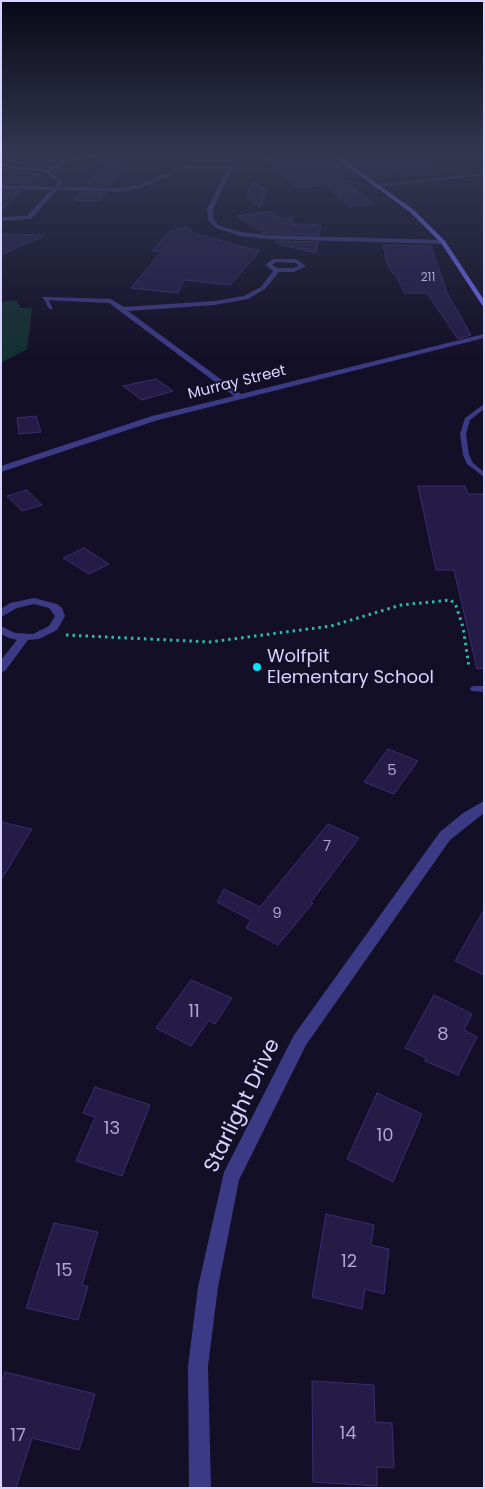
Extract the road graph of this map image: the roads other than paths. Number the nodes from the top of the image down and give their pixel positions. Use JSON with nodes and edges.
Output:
{"nodes":[{"id":1,"x":215,"y":224,"type":"edge"},
{"id":2,"x":425,"y":224,"type":"edge"},
{"id":3,"x":443,"y":242,"type":"junction"},
{"id":4,"x":277,"y":270,"type":"junction"},
{"id":5,"x":46,"y":298,"type":"joint"},
{"id":6,"x":484,"y":306,"type":"edge"},
{"id":7,"x":51,"y":308,"type":"dead end"},
{"id":8,"x":125,"y":309,"type":"junction"},
{"id":9,"x":484,"y":336,"type":"edge"},
{"id":10,"x":239,"y":396,"type":"junction"},
{"id":11,"x":484,"y":406,"type":"edge"},
{"id":12,"x":1,"y":469,"type":"edge"},
{"id":13,"x":484,"y":475,"type":"edge"},
{"id":14,"x":1,"y":614,"type":"edge"},
{"id":15,"x":1,"y":629,"type":"edge"},
{"id":16,"x":24,"y":638,"type":"junction"},
{"id":17,"x":1,"y":668,"type":"edge"},
{"id":18,"x":474,"y":689,"type":"dead end"},
{"id":19,"x":484,"y":689,"type":"edge"},
{"id":20,"x":484,"y":806,"type":"edge"},
{"id":21,"x":200,"y":1488,"type":"edge"}],
"edges":[{"from":1,"to":3,"type":"street"},
{"from":2,"to":3,"type":"street"},
{"from":3,"to":6,"type":"street"},
{"from":4,"to":4,"type":"street"},
{"from":4,"to":8,"type":"street"},
{"from":5,"to":7,"type":"lane"},
{"from":5,"to":8,"type":"street"},
{"from":8,"to":10,"type":"street"},
{"from":9,"to":10,"type":"street","name":"Murray Street"},
{"from":10,"to":12,"type":"street","name":"Murray Street"},
{"from":11,"to":13,"type":"lane"},
{"from":14,"to":16,"type":"street"},
{"from":15,"to":16,"type":"street"},
{"from":16,"to":17,"type":"street"},
{"from":18,"to":19,"type":"lane"},
{"from":20,"to":21,"type":"street","name":"Starlight Drive"}]}
